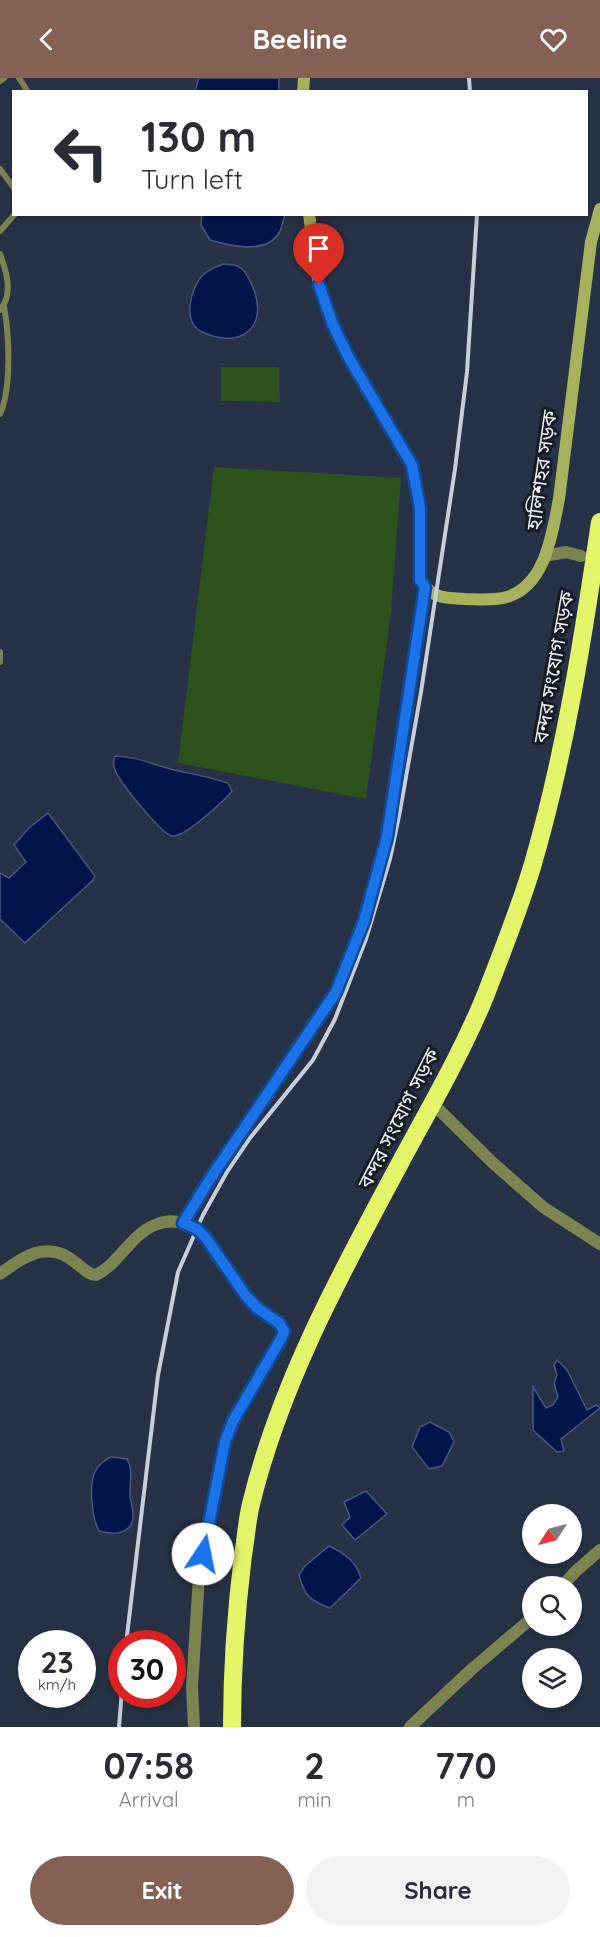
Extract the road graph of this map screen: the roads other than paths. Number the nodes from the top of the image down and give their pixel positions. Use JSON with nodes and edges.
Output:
{"nodes":[{"id":1,"x":4,"y":78,"type":"edge"},
{"id":2,"x":0,"y":81,"type":"edge"},
{"id":3,"x":0,"y":169,"type":"edge"},
{"id":4,"x":12,"y":185,"type":"edge"},
{"id":5,"x":600,"y":209,"type":"edge"},
{"id":6,"x":13,"y":216,"type":"edge"},
{"id":7,"x":309,"y":216,"type":"edge"},
{"id":8,"x":0,"y":231,"type":"edge"},
{"id":9,"x":0,"y":254,"type":"edge"},
{"id":10,"x":2,"y":308,"type":"edge"},
{"id":11,"x":0,"y":414,"type":"edge"},
{"id":12,"x":600,"y":522,"type":"edge"},
{"id":13,"x":545,"y":556,"type":"junction"},
{"id":14,"x":581,"y":556,"type":"dead end"},
{"id":15,"x":425,"y":587,"type":"junction"},
{"id":16,"x":0,"y":652,"type":"edge"},
{"id":17,"x":0,"y":662,"type":"edge"},
{"id":18,"x":433,"y":1104,"type":"junction"},
{"id":19,"x":183,"y":1223,"type":"junction"},
{"id":20,"x":600,"y":1244,"type":"edge"},
{"id":21,"x":0,"y":1274,"type":"edge"},
{"id":22,"x":600,"y":1550,"type":"edge"},
{"id":23,"x":571,"y":1576,"type":"edge"},
{"id":24,"x":522,"y":1626,"type":"edge"},
{"id":25,"x":194,"y":1727,"type":"edge"},
{"id":26,"x":232,"y":1727,"type":"edge"},
{"id":27,"x":410,"y":1727,"type":"edge"}],
"edges":[{"from":1,"to":2,"type":"lane"},
{"from":3,"to":4,"type":"lane"},
{"from":5,"to":13,"type":"street","name":"হালিশহর সড়ক"},
{"from":6,"to":8,"type":"lane"},
{"from":7,"to":15,"type":"street"},
{"from":9,"to":10,"type":"lane"},
{"from":10,"to":11,"type":"lane"},
{"from":12,"to":18,"type":"highway","name":"বন্দর সংযোগ সড়ক"},
{"from":13,"to":14,"type":"street"},
{"from":13,"to":15,"type":"street","name":"হালিশহর সড়ক"},
{"from":15,"to":19,"type":"street"},
{"from":16,"to":17,"type":"lane"},
{"from":18,"to":20,"type":"street"},
{"from":18,"to":26,"type":"highway","name":"বন্দর সংযোগ সড়ক"},
{"from":19,"to":21,"type":"street"},
{"from":19,"to":25,"type":"street"},
{"from":22,"to":23,"type":"street"},
{"from":24,"to":27,"type":"street"}]}
